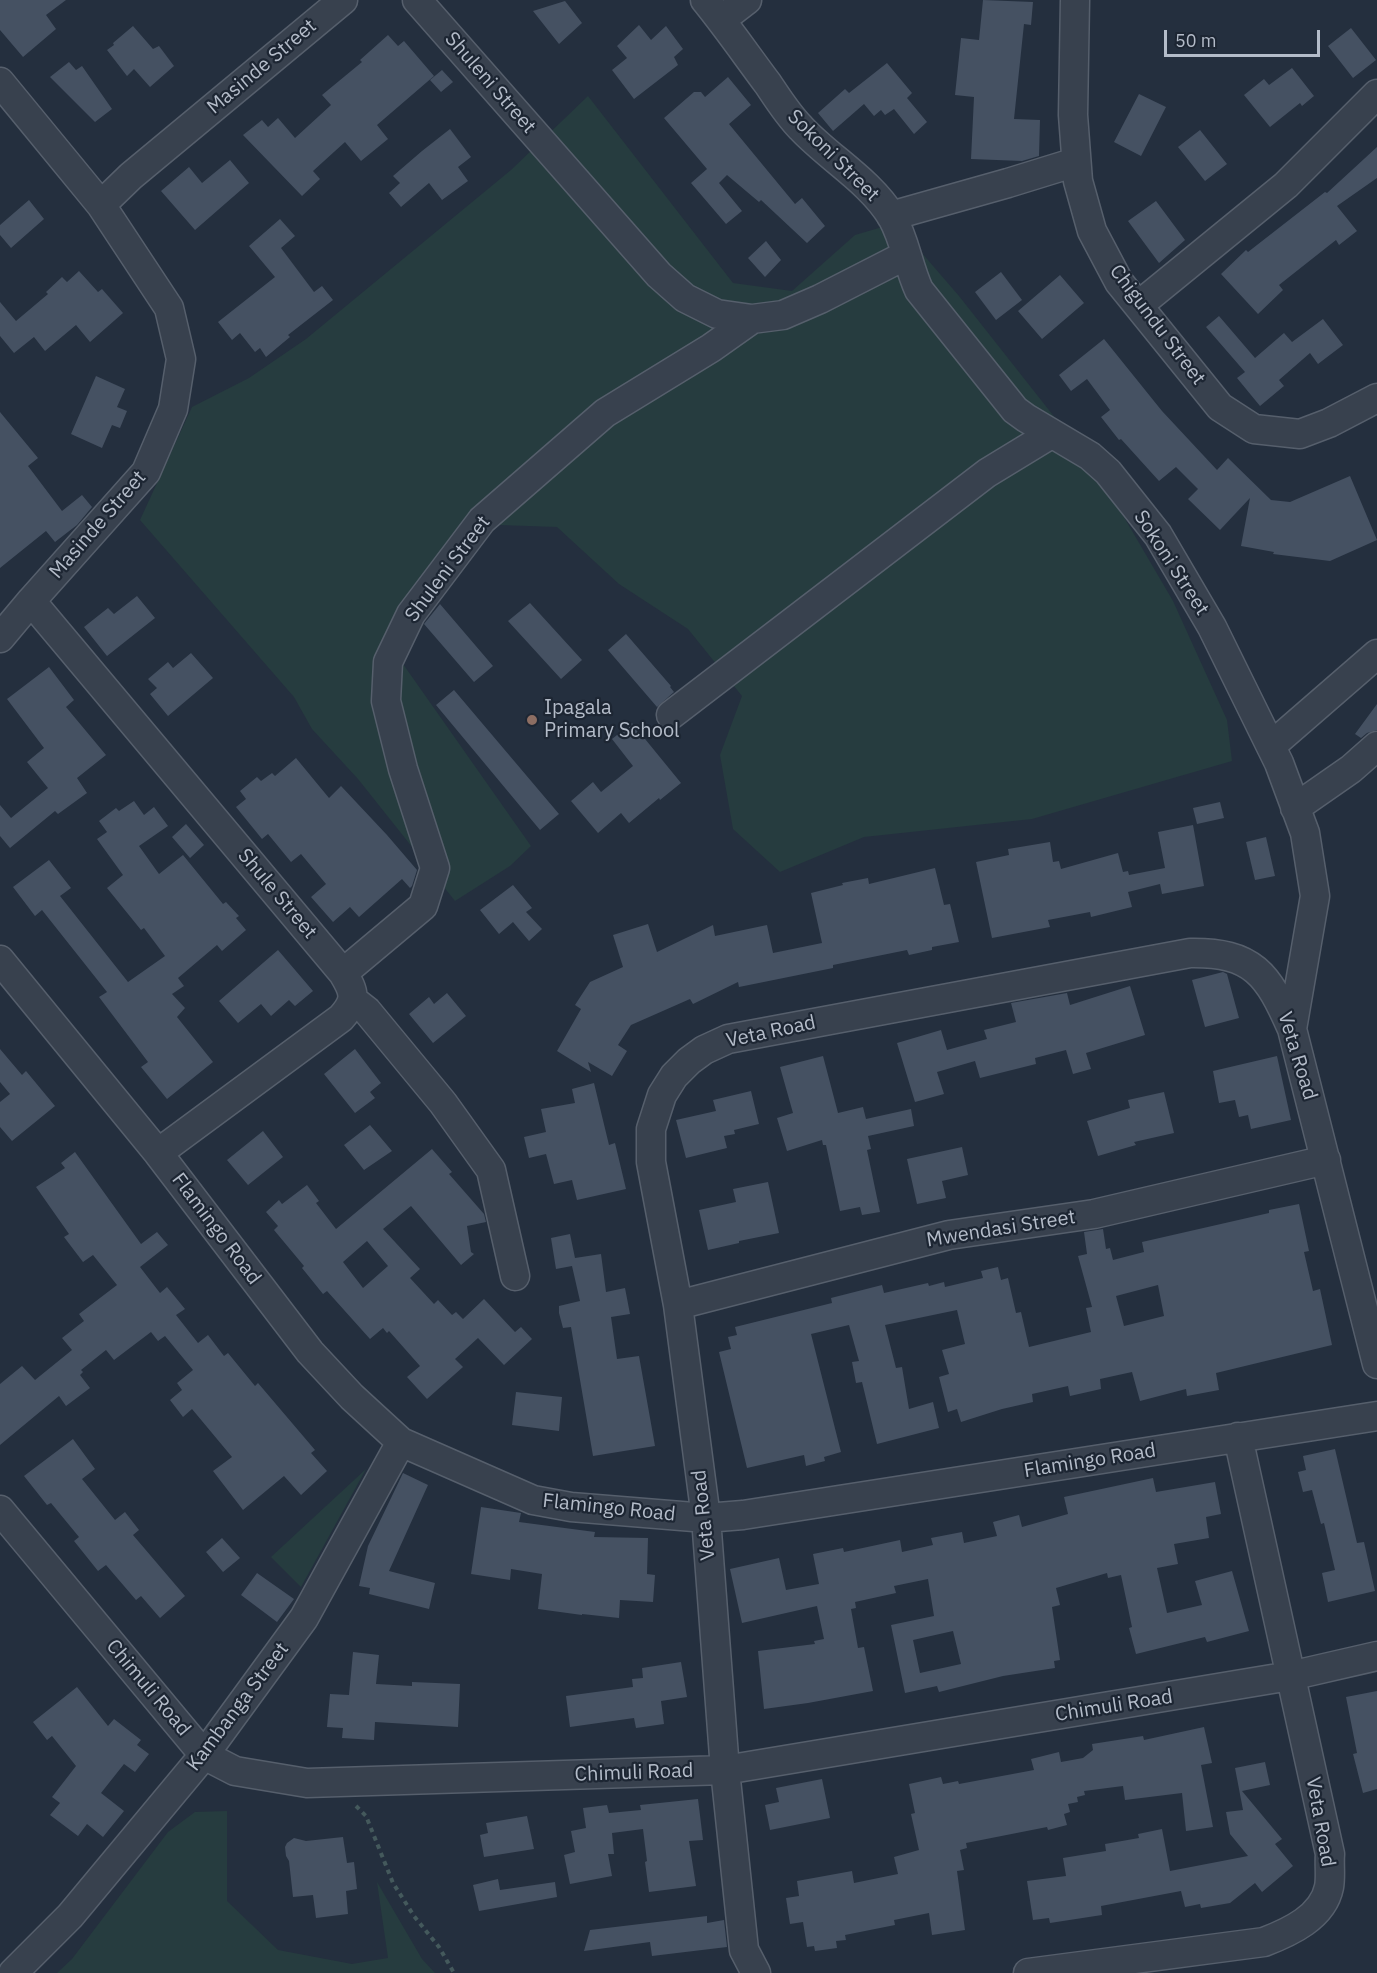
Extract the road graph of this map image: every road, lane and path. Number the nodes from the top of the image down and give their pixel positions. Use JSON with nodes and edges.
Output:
{"nodes":[{"id":1,"x":343,"y":0,"type":"edge"},
{"id":2,"x":417,"y":0,"type":"edge"},
{"id":3,"x":747,"y":0,"type":"edge"},
{"id":4,"x":1075,"y":0,"type":"edge"},
{"id":5,"x":713,"y":10,"type":"edge"},
{"id":6,"x":0,"y":82,"type":"edge"},
{"id":7,"x":1377,"y":94,"type":"edge"},
{"id":8,"x":1076,"y":162,"type":"junction"},
{"id":9,"x":101,"y":205,"type":"junction"},
{"id":10,"x":891,"y":216,"type":"junction"},
{"id":11,"x":906,"y":255,"type":"junction"},
{"id":12,"x":1139,"y":305,"type":"junction"},
{"id":13,"x":752,"y":319,"type":"junction"},
{"id":14,"x":1377,"y":398,"type":"edge"},
{"id":15,"x":1052,"y":434,"type":"junction"},
{"id":16,"x":31,"y":601,"type":"junction"},
{"id":17,"x":0,"y":638,"type":"edge"},
{"id":18,"x":1377,"y":654,"type":"edge"},
{"id":19,"x":671,"y":715,"type":"dead end"},
{"id":20,"x":1271,"y":746,"type":"junction"},
{"id":21,"x":1377,"y":746,"type":"edge"},
{"id":22,"x":1295,"y":808,"type":"junction"},
{"id":23,"x":0,"y":960,"type":"edge"},
{"id":24,"x":343,"y":973,"type":"junction"},
{"id":25,"x":353,"y":1000,"type":"junction"},
{"id":26,"x":1292,"y":1029,"type":"junction"},
{"id":27,"x":158,"y":1153,"type":"junction"},
{"id":28,"x":1326,"y":1160,"type":"junction"},
{"id":29,"x":515,"y":1276,"type":"dead end"},
{"id":30,"x":678,"y":1305,"type":"junction"},
{"id":31,"x":1377,"y":1364,"type":"edge"},
{"id":32,"x":1377,"y":1416,"type":"edge"},
{"id":33,"x":1238,"y":1437,"type":"junction"},
{"id":34,"x":401,"y":1442,"type":"junction"},
{"id":35,"x":0,"y":1510,"type":"edge"},
{"id":36,"x":706,"y":1518,"type":"junction"},
{"id":37,"x":1377,"y":1656,"type":"edge"},
{"id":38,"x":1290,"y":1676,"type":"junction"},
{"id":39,"x":204,"y":1755,"type":"junction"},
{"id":40,"x":725,"y":1770,"type":"junction"},
{"id":41,"x":329,"y":1782,"type":"junction"},
{"id":42,"x":13,"y":1973,"type":"edge"},
{"id":43,"x":454,"y":1973,"type":"edge"},
{"id":44,"x":756,"y":1973,"type":"edge"},
{"id":45,"x":1028,"y":1973,"type":"edge"}],
"edges":[{"from":1,"to":9,"type":"street","name":"Masinde Street"},
{"from":2,"to":13,"type":"street","name":"Shuleni Street"},
{"from":3,"to":5,"type":"street"},
{"from":4,"to":8,"type":"street","name":"Chigundu Street"},
{"from":5,"to":10,"type":"street","name":"Sokoni Street"},
{"from":6,"to":9,"type":"street","name":"Masinde Street"},
{"from":7,"to":12,"type":"street"},
{"from":8,"to":10,"type":"street"},
{"from":8,"to":12,"type":"street","name":"Chigundu Street"},
{"from":9,"to":16,"type":"street","name":"Masinde Street"},
{"from":10,"to":11,"type":"street","name":"Sokoni Street"},
{"from":11,"to":13,"type":"street","name":"Shuleni Street"},
{"from":11,"to":15,"type":"street","name":"Sokoni Street"},
{"from":12,"to":14,"type":"street","name":"Chigundu Street"},
{"from":13,"to":24,"type":"street","name":"Shuleni Street"},
{"from":15,"to":19,"type":"street"},
{"from":15,"to":20,"type":"street","name":"Sokoni Street"},
{"from":16,"to":17,"type":"street","name":"Masinde Street"},
{"from":16,"to":24,"type":"street","name":"Shule Street"},
{"from":18,"to":20,"type":"street"},
{"from":20,"to":22,"type":"street","name":"Sokoni Street"},
{"from":21,"to":22,"type":"street"},
{"from":22,"to":26,"type":"street","name":"Sokoni Street"},
{"from":23,"to":27,"type":"street","name":"Flamingo Road"},
{"from":24,"to":25,"type":"street","name":"Shule Street"},
{"from":25,"to":27,"type":"street"},
{"from":25,"to":29,"type":"street"},
{"from":26,"to":28,"type":"street","name":"Veta Road"},
{"from":26,"to":30,"type":"street","name":"Veta Road"},
{"from":27,"to":34,"type":"street","name":"Flamingo Road"},
{"from":28,"to":30,"type":"street","name":"Mwendasi Street"},
{"from":28,"to":31,"type":"street","name":"Veta Road"},
{"from":30,"to":36,"type":"street","name":"Veta Road"},
{"from":32,"to":33,"type":"street","name":"Flamingo Road"},
{"from":33,"to":36,"type":"street","name":"Flamingo Road"},
{"from":33,"to":38,"type":"street","name":"Veta Road"},
{"from":34,"to":36,"type":"street","name":"Flamingo Road"},
{"from":34,"to":39,"type":"street","name":"Kambanga Street"},
{"from":35,"to":39,"type":"street","name":"Chimuli Road"},
{"from":36,"to":40,"type":"street","name":"Veta Road"},
{"from":37,"to":38,"type":"street","name":"Chimuli Road"},
{"from":38,"to":40,"type":"street","name":"Chimuli Road"},
{"from":38,"to":45,"type":"street","name":"Veta Road"},
{"from":39,"to":41,"type":"street","name":"Chimuli Road"},
{"from":39,"to":42,"type":"street","name":"Kambanga Street"},
{"from":40,"to":41,"type":"street","name":"Chimuli Road"},
{"from":40,"to":44,"type":"street","name":"Veta Road"},
{"from":41,"to":43,"type":"path"}]}
